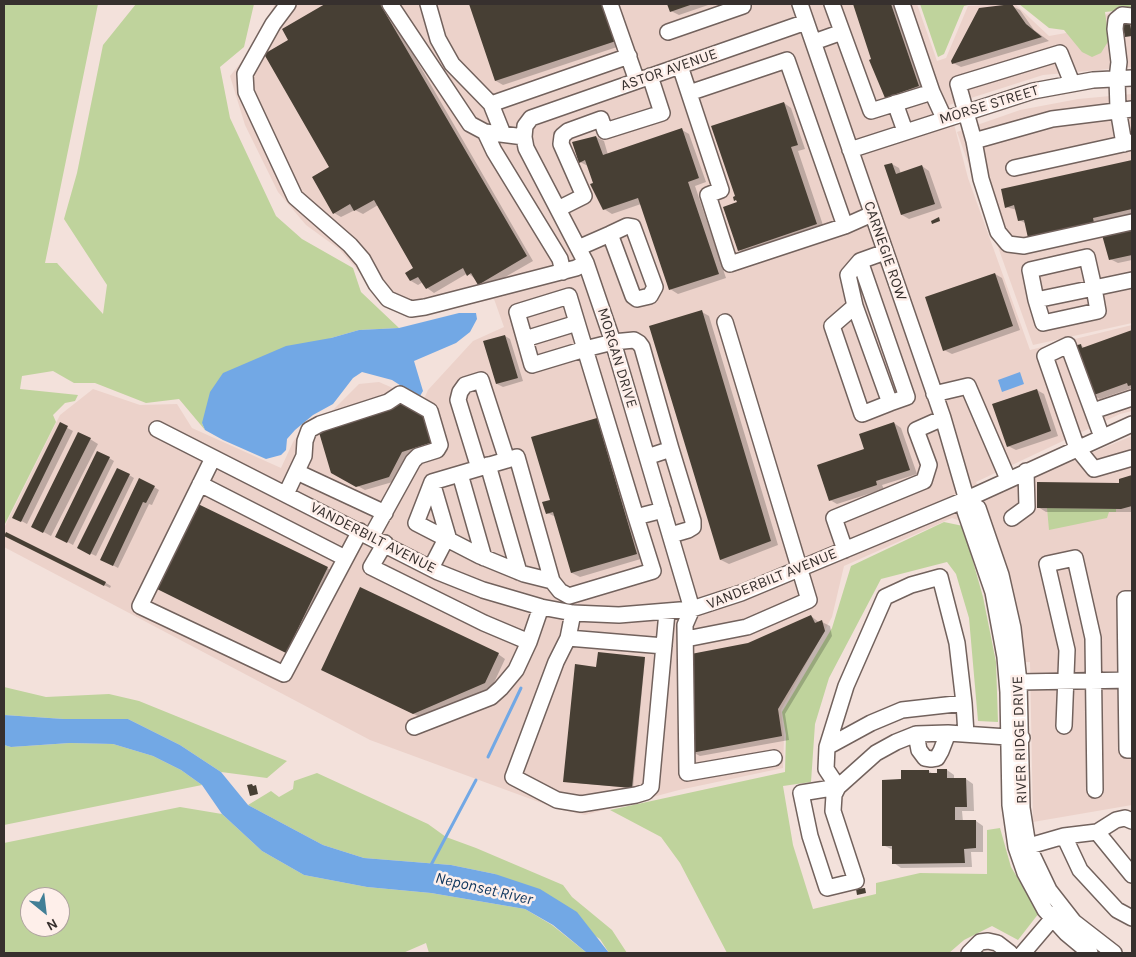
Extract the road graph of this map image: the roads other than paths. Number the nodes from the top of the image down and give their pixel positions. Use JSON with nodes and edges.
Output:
{"nodes":[{"id":1,"x":288,"y":4,"type":"edge"},
{"id":2,"x":390,"y":4,"type":"edge"},
{"id":3,"x":428,"y":4,"type":"edge"},
{"id":4,"x":610,"y":4,"type":"edge"},
{"id":5,"x":742,"y":4,"type":"edge"},
{"id":6,"x":800,"y":4,"type":"edge"},
{"id":7,"x":832,"y":4,"type":"edge"},
{"id":8,"x":902,"y":4,"type":"edge"},
{"id":9,"x":1132,"y":16,"type":"edge"},
{"id":10,"x":806,"y":22,"type":"junction"},
{"id":11,"x":668,"y":32,"type":"dead end"},
{"id":12,"x":842,"y":32,"type":"junction"},
{"id":13,"x":814,"y":42,"type":"junction"},
{"id":14,"x":629,"y":56,"type":"junction"},
{"id":15,"x":680,"y":66,"type":"junction"},
{"id":16,"x":644,"y":78,"type":"junction"},
{"id":17,"x":1132,"y":78,"type":"edge"},
{"id":18,"x":1117,"y":79,"type":"junction"},
{"id":19,"x":1072,"y":83,"type":"junction"},
{"id":20,"x":932,"y":92,"type":"junction"},
{"id":21,"x":689,"y":93,"type":"junction"},
{"id":22,"x":583,"y":100,"type":"junction"},
{"id":23,"x":895,"y":103,"type":"junction"},
{"id":24,"x":491,"y":104,"type":"junction"},
{"id":25,"x":1125,"y":109,"type":"edge"},
{"id":26,"x":965,"y":111,"type":"junction"},
{"id":27,"x":944,"y":118,"type":"junction"},
{"id":28,"x":592,"y":122,"type":"junction"},
{"id":29,"x":905,"y":131,"type":"junction"},
{"id":30,"x":485,"y":132,"type":"junction"},
{"id":31,"x":503,"y":134,"type":"junction"},
{"id":32,"x":524,"y":137,"type":"junction"},
{"id":33,"x":974,"y":141,"type":"junction"},
{"id":34,"x":1128,"y":143,"type":"edge"},
{"id":35,"x":850,"y":150,"type":"junction"},
{"id":36,"x":1014,"y":168,"type":"dead end"},
{"id":37,"x":558,"y":209,"type":"junction"},
{"id":38,"x":872,"y":214,"type":"junction"},
{"id":39,"x":1132,"y":222,"type":"edge"},
{"id":40,"x":845,"y":226,"type":"junction"},
{"id":41,"x":610,"y":234,"type":"dead end"},
{"id":42,"x":578,"y":248,"type":"junction"},
{"id":43,"x":885,"y":252,"type":"junction"},
{"id":44,"x":860,"y":261,"type":"junction"},
{"id":45,"x":586,"y":263,"type":"junction"},
{"id":46,"x":563,"y":272,"type":"junction"},
{"id":47,"x":1132,"y":280,"type":"edge"},
{"id":48,"x":1094,"y":288,"type":"junction"},
{"id":49,"x":1036,"y":300,"type":"junction"},
{"id":50,"x":855,"y":306,"type":"junction"},
{"id":51,"x":725,"y":322,"type":"dead end"},
{"id":52,"x":577,"y":323,"type":"junction"},
{"id":53,"x":525,"y":340,"type":"junction"},
{"id":54,"x":613,"y":342,"type":"junction"},
{"id":55,"x":585,"y":349,"type":"junction"},
{"id":56,"x":934,"y":394,"type":"junction"},
{"id":57,"x":1132,"y":398,"type":"edge"},
{"id":58,"x":890,"y":403,"type":"junction"},
{"id":59,"x":1093,"y":412,"type":"junction"},
{"id":60,"x":943,"y":418,"type":"junction"},
{"id":61,"x":1132,"y":424,"type":"edge"},
{"id":62,"x":157,"y":429,"type":"dead end"},
{"id":63,"x":1102,"y":437,"type":"junction"},
{"id":64,"x":1077,"y":448,"type":"junction"},
{"id":65,"x":671,"y":449,"type":"junction"},
{"id":66,"x":647,"y":457,"type":"junction"},
{"id":67,"x":213,"y":458,"type":"junction"},
{"id":68,"x":1132,"y":458,"type":"edge"},
{"id":69,"x":507,"y":460,"type":"junction"},
{"id":70,"x":483,"y":467,"type":"junction"},
{"id":71,"x":1026,"y":471,"type":"junction"},
{"id":72,"x":297,"y":472,"type":"junction"},
{"id":73,"x":460,"y":474,"type":"junction"},
{"id":74,"x":1008,"y":479,"type":"junction"},
{"id":75,"x":432,"y":482,"type":"junction"},
{"id":76,"x":200,"y":484,"type":"junction"},
{"id":77,"x":286,"y":494,"type":"junction"},
{"id":78,"x":968,"y":501,"type":"junction"},
{"id":79,"x":664,"y":510,"type":"junction"},
{"id":80,"x":385,"y":513,"type":"junction"},
{"id":81,"x":636,"y":517,"type":"junction"},
{"id":82,"x":1012,"y":518,"type":"dead end"},
{"id":83,"x":671,"y":535,"type":"junction"},
{"id":84,"x":372,"y":537,"type":"junction"},
{"id":85,"x":448,"y":539,"type":"junction"},
{"id":86,"x":845,"y":550,"type":"junction"},
{"id":87,"x":345,"y":558,"type":"junction"},
{"id":88,"x":484,"y":558,"type":"junction"},
{"id":89,"x":431,"y":568,"type":"junction"},
{"id":90,"x":800,"y":569,"type":"junction"},
{"id":91,"x":519,"y":572,"type":"junction"},
{"id":92,"x":552,"y":581,"type":"junction"},
{"id":93,"x":569,"y":596,"type":"junction"},
{"id":94,"x":1132,"y":599,"type":"edge"},
{"id":95,"x":541,"y":607,"type":"junction"},
{"id":96,"x":692,"y":609,"type":"junction"},
{"id":97,"x":570,"y":612,"type":"junction"},
{"id":98,"x":667,"y":612,"type":"junction"},
{"id":99,"x":568,"y":638,"type":"junction"},
{"id":100,"x":686,"y":639,"type":"junction"},
{"id":101,"x":529,"y":642,"type":"junction"},
{"id":102,"x":664,"y":646,"type":"junction"},
{"id":103,"x":1065,"y":680,"type":"junction"},
{"id":104,"x":1094,"y":680,"type":"junction"},
{"id":105,"x":1129,"y":680,"type":"edge"},
{"id":106,"x":1019,"y":682,"type":"junction"},
{"id":107,"x":964,"y":703,"type":"junction"},
{"id":108,"x":1064,"y":726,"type":"dead end"},
{"id":109,"x":414,"y":727,"type":"dead end"},
{"id":110,"x":948,"y":733,"type":"junction"},
{"id":111,"x":916,"y":734,"type":"junction"},
{"id":112,"x":966,"y":734,"type":"junction"},
{"id":113,"x":1016,"y":738,"type":"junction"},
{"id":114,"x":828,"y":747,"type":"junction"},
{"id":115,"x":1132,"y":750,"type":"edge"},
{"id":116,"x":774,"y":758,"type":"dead end"},
{"id":117,"x":838,"y":787,"type":"junction"},
{"id":118,"x":1095,"y":790,"type":"dead end"},
{"id":119,"x":1132,"y":821,"type":"edge"},
{"id":120,"x":1097,"y":832,"type":"junction"},
{"id":121,"x":1064,"y":836,"type":"junction"},
{"id":122,"x":1023,"y":848,"type":"junction"},
{"id":123,"x":1130,"y":868,"type":"edge"},
{"id":124,"x":1062,"y":907,"type":"junction"},
{"id":125,"x":1132,"y":918,"type":"edge"},
{"id":126,"x":1052,"y":919,"type":"junction"},
{"id":127,"x":968,"y":953,"type":"edge"},
{"id":128,"x":1010,"y":953,"type":"edge"},
{"id":129,"x":1023,"y":953,"type":"edge"},
{"id":130,"x":1090,"y":953,"type":"edge"},
{"id":131,"x":1114,"y":953,"type":"edge"}],
"edges":[{"from":1,"to":46,"type":"street"},
{"from":2,"to":30,"type":"street"},
{"from":3,"to":24,"type":"street"},
{"from":4,"to":14,"type":"street"},
{"from":5,"to":11,"type":"street"},
{"from":6,"to":10,"type":"street","name":"CARNEGIE ROW"},
{"from":7,"to":12,"type":"street"},
{"from":8,"to":20,"type":"street"},
{"from":9,"to":18,"type":"street"},
{"from":10,"to":13,"type":"street","name":"CARNEGIE ROW"},
{"from":10,"to":15,"type":"street","name":"ASTOR AVENUE"},
{"from":12,"to":13,"type":"street"},
{"from":12,"to":23,"type":"street"},
{"from":13,"to":35,"type":"street","name":"CARNEGIE ROW"},
{"from":14,"to":16,"type":"street"},
{"from":14,"to":24,"type":"street"},
{"from":15,"to":16,"type":"street","name":"ASTOR AVENUE"},
{"from":15,"to":21,"type":"street"},
{"from":16,"to":22,"type":"street","name":"ASTOR AVENUE"},
{"from":16,"to":28,"type":"street"},
{"from":17,"to":18,"type":"street","name":"MORSE STREET"},
{"from":18,"to":19,"type":"street","name":"MORSE STREET"},
{"from":18,"to":25,"type":"street"},
{"from":19,"to":26,"type":"street","name":"MORSE STREET"},
{"from":19,"to":26,"type":"street"},
{"from":20,"to":23,"type":"street"},
{"from":20,"to":27,"type":"street"},
{"from":21,"to":40,"type":"street"},
{"from":21,"to":40,"type":"street"},
{"from":22,"to":28,"type":"street"},
{"from":22,"to":32,"type":"street","name":"ASTOR AVENUE"},
{"from":23,"to":29,"type":"street"},
{"from":24,"to":31,"type":"street"},
{"from":25,"to":33,"type":"street"},
{"from":25,"to":34,"type":"street"},
{"from":26,"to":27,"type":"street","name":"MORSE STREET"},
{"from":26,"to":33,"type":"street"},
{"from":27,"to":29,"type":"street","name":"MORSE STREET"},
{"from":28,"to":37,"type":"street"},
{"from":29,"to":35,"type":"street","name":"MORSE STREET"},
{"from":30,"to":31,"type":"street"},
{"from":30,"to":46,"type":"street"},
{"from":31,"to":32,"type":"street"},
{"from":32,"to":37,"type":"street","name":"MORGAN DRIVE"},
{"from":33,"to":39,"type":"street"},
{"from":34,"to":36,"type":"street"},
{"from":35,"to":38,"type":"street","name":"CARNEGIE ROW"},
{"from":37,"to":42,"type":"street","name":"MORGAN DRIVE"},
{"from":38,"to":40,"type":"street"},
{"from":38,"to":43,"type":"street","name":"CARNEGIE ROW"},
{"from":41,"to":42,"type":"street"},
{"from":42,"to":45,"type":"street","name":"MORGAN DRIVE"},
{"from":43,"to":44,"type":"street"},
{"from":43,"to":56,"type":"street","name":"CARNEGIE ROW"},
{"from":44,"to":50,"type":"street"},
{"from":44,"to":58,"type":"street"},
{"from":45,"to":46,"type":"street"},
{"from":45,"to":54,"type":"street","name":"MORGAN DRIVE"},
{"from":47,"to":48,"type":"street"},
{"from":48,"to":49,"type":"street"},
{"from":48,"to":49,"type":"street"},
{"from":48,"to":49,"type":"street"},
{"from":50,"to":58,"type":"street"},
{"from":50,"to":58,"type":"street"},
{"from":51,"to":90,"type":"street"},
{"from":52,"to":53,"type":"street"},
{"from":52,"to":53,"type":"street"},
{"from":52,"to":55,"type":"street"},
{"from":53,"to":55,"type":"street"},
{"from":54,"to":55,"type":"street"},
{"from":54,"to":65,"type":"street"},
{"from":54,"to":66,"type":"street","name":"MORGAN DRIVE"},
{"from":55,"to":81,"type":"street"},
{"from":56,"to":60,"type":"street","name":"CARNEGIE ROW"},
{"from":56,"to":74,"type":"street"},
{"from":57,"to":59,"type":"street"},
{"from":59,"to":63,"type":"street"},
{"from":59,"to":64,"type":"street"},
{"from":60,"to":78,"type":"street","name":"CARNEGIE ROW"},
{"from":60,"to":86,"type":"street"},
{"from":61,"to":63,"type":"street","name":"VANDERBILT AVENUE"},
{"from":62,"to":67,"type":"street","name":"VANDERBILT AVENUE"},
{"from":63,"to":64,"type":"street","name":"VANDERBILT AVENUE"},
{"from":64,"to":68,"type":"street"},
{"from":64,"to":71,"type":"street","name":"VANDERBILT AVENUE"},
{"from":65,"to":66,"type":"street"},
{"from":65,"to":83,"type":"street"},
{"from":66,"to":79,"type":"street","name":"MORGAN DRIVE"},
{"from":67,"to":76,"type":"street"},
{"from":67,"to":77,"type":"street","name":"VANDERBILT AVENUE"},
{"from":69,"to":70,"type":"street"},
{"from":69,"to":70,"type":"street"},
{"from":69,"to":92,"type":"street"},
{"from":70,"to":73,"type":"street"},
{"from":70,"to":91,"type":"street"},
{"from":71,"to":74,"type":"street","name":"VANDERBILT AVENUE"},
{"from":71,"to":82,"type":"street"},
{"from":72,"to":77,"type":"street"},
{"from":72,"to":80,"type":"street"},
{"from":72,"to":80,"type":"street"},
{"from":73,"to":75,"type":"street"},
{"from":73,"to":88,"type":"street"},
{"from":74,"to":78,"type":"street","name":"VANDERBILT AVENUE"},
{"from":75,"to":85,"type":"street"},
{"from":75,"to":85,"type":"street"},
{"from":76,"to":87,"type":"street"},
{"from":76,"to":87,"type":"street"},
{"from":77,"to":84,"type":"street","name":"VANDERBILT AVENUE"},
{"from":78,"to":86,"type":"street","name":"VANDERBILT AVENUE"},
{"from":78,"to":106,"type":"street","name":"RIVER RIDGE DRIVE"},
{"from":78,"to":113,"type":"street","name":"RIVER RIDGE DRIVE"},
{"from":79,"to":81,"type":"street"},
{"from":79,"to":83,"type":"street","name":"MORGAN DRIVE"},
{"from":80,"to":84,"type":"street"},
{"from":81,"to":93,"type":"street"},
{"from":83,"to":96,"type":"street","name":"MORGAN DRIVE"},
{"from":84,"to":87,"type":"street"},
{"from":84,"to":89,"type":"street","name":"VANDERBILT AVENUE"},
{"from":84,"to":101,"type":"street"},
{"from":85,"to":88,"type":"street"},
{"from":85,"to":89,"type":"street"},
{"from":86,"to":90,"type":"street","name":"VANDERBILT AVENUE"},
{"from":88,"to":91,"type":"street"},
{"from":89,"to":95,"type":"street","name":"VANDERBILT AVENUE"},
{"from":90,"to":96,"type":"street","name":"VANDERBILT AVENUE"},
{"from":90,"to":100,"type":"street"},
{"from":91,"to":92,"type":"street"},
{"from":92,"to":93,"type":"street"},
{"from":93,"to":97,"type":"street"},
{"from":94,"to":105,"type":"street"},
{"from":95,"to":97,"type":"street","name":"VANDERBILT AVENUE"},
{"from":95,"to":101,"type":"street"},
{"from":96,"to":98,"type":"street","name":"VANDERBILT AVENUE"},
{"from":96,"to":100,"type":"street"},
{"from":97,"to":98,"type":"street","name":"VANDERBILT AVENUE"},
{"from":97,"to":99,"type":"street"},
{"from":98,"to":102,"type":"street"},
{"from":99,"to":102,"type":"street"},
{"from":99,"to":102,"type":"street"},
{"from":100,"to":116,"type":"street"},
{"from":101,"to":109,"type":"street"},
{"from":103,"to":104,"type":"street"},
{"from":103,"to":104,"type":"street"},
{"from":103,"to":106,"type":"street"},
{"from":103,"to":108,"type":"street"},
{"from":104,"to":105,"type":"street"},
{"from":104,"to":118,"type":"street"},
{"from":105,"to":115,"type":"street"},
{"from":106,"to":113,"type":"street","name":"RIVER RIDGE DRIVE"},
{"from":107,"to":112,"type":"street"},
{"from":107,"to":114,"type":"street"},
{"from":107,"to":114,"type":"street"},
{"from":110,"to":111,"type":"street"},
{"from":110,"to":111,"type":"street"},
{"from":110,"to":112,"type":"street"},
{"from":111,"to":117,"type":"street"},
{"from":112,"to":113,"type":"street"},
{"from":113,"to":122,"type":"street","name":"RIVER RIDGE DRIVE"},
{"from":114,"to":117,"type":"street"},
{"from":117,"to":117,"type":"street"},
{"from":119,"to":120,"type":"street"},
{"from":120,"to":121,"type":"street"},
{"from":120,"to":123,"type":"street"},
{"from":121,"to":122,"type":"street"},
{"from":121,"to":125,"type":"street"},
{"from":122,"to":124,"type":"street","name":"RIVER RIDGE DRIVE"},
{"from":122,"to":126,"type":"street","name":"RIVER RIDGE DRIVE"},
{"from":124,"to":126,"type":"street"},
{"from":124,"to":131,"type":"street","name":"RIVER RIDGE DRIVE"},
{"from":126,"to":129,"type":"street"},
{"from":126,"to":130,"type":"street","name":"RIVER RIDGE DRIVE"},
{"from":127,"to":128,"type":"street"}]}
